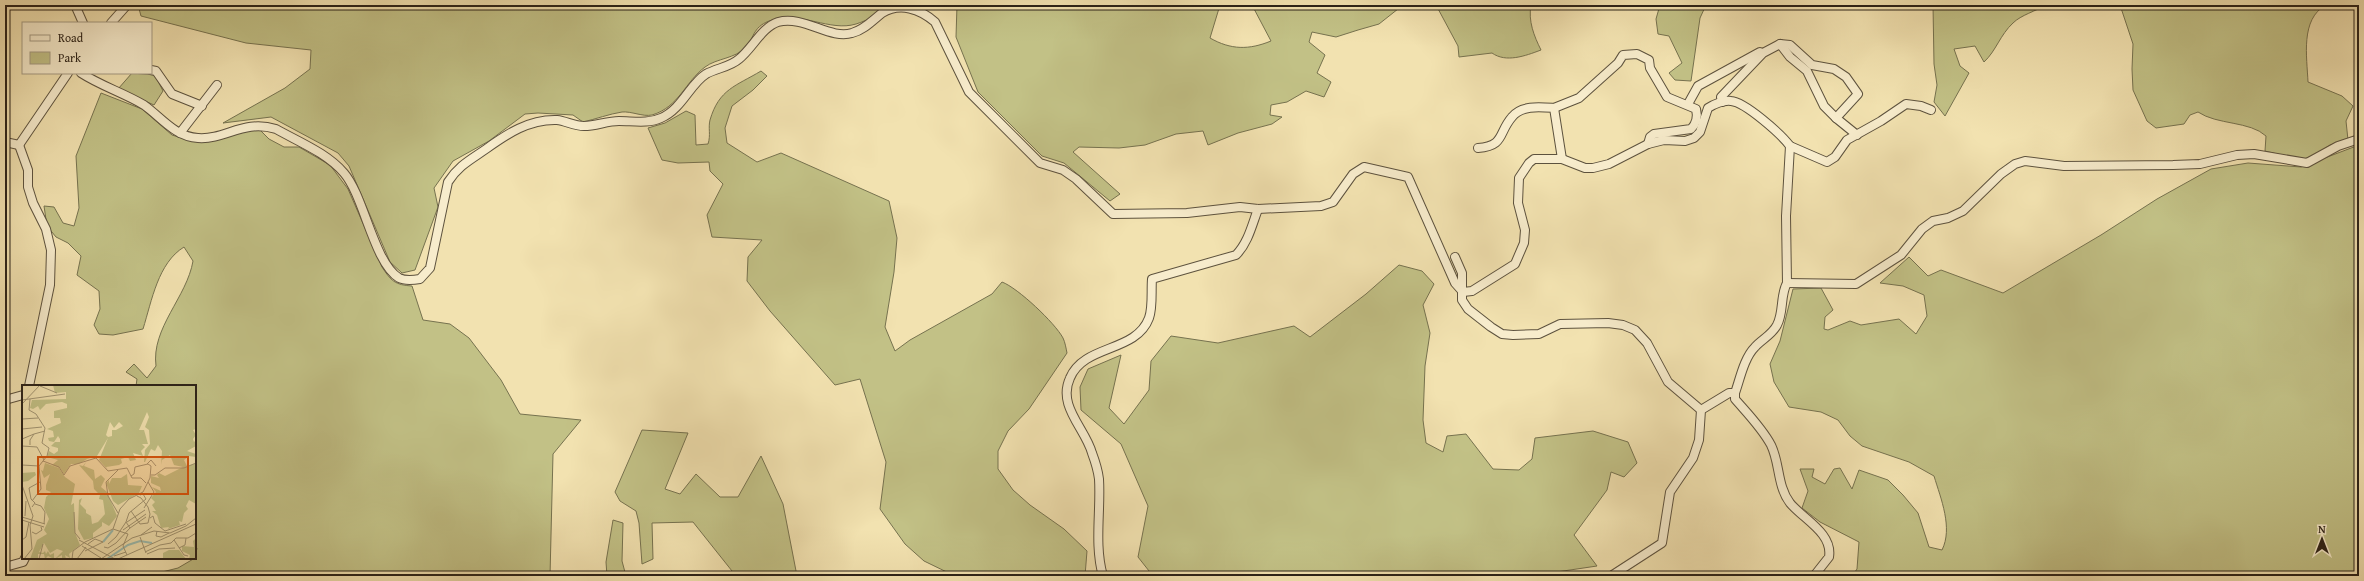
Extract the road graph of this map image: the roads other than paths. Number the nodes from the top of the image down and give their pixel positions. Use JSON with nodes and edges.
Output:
{"nodes":[{"id":1,"x":76,"y":5,"type":"edge"},
{"id":2,"x":128,"y":5,"type":"edge"},
{"id":3,"x":83,"y":22,"type":"edge"},
{"id":4,"x":111,"y":22,"type":"edge"},
{"id":5,"x":1780,"y":44,"type":"junction"},
{"id":6,"x":1763,"y":53,"type":"junction"},
{"id":7,"x":152,"y":70,"type":"edge"},
{"id":8,"x":67,"y":74,"type":"edge"},
{"id":9,"x":83,"y":74,"type":"edge"},
{"id":10,"x":217,"y":85,"type":"dead end"},
{"id":11,"x":1722,"y":102,"type":"junction"},
{"id":12,"x":1688,"y":104,"type":"junction"},
{"id":13,"x":202,"y":106,"type":"junction"},
{"id":14,"x":1554,"y":108,"type":"junction"},
{"id":15,"x":1931,"y":110,"type":"dead end"},
{"id":16,"x":1836,"y":118,"type":"junction"},
{"id":17,"x":180,"y":133,"type":"junction"},
{"id":18,"x":1857,"y":135,"type":"junction"},
{"id":19,"x":2359,"y":139,"type":"edge"},
{"id":20,"x":5,"y":142,"type":"edge"},
{"id":21,"x":1648,"y":144,"type":"junction"},
{"id":22,"x":19,"y":145,"type":"junction"},
{"id":23,"x":1790,"y":146,"type":"junction"},
{"id":24,"x":1478,"y":148,"type":"dead end"},
{"id":25,"x":1562,"y":160,"type":"junction"},
{"id":26,"x":1258,"y":209,"type":"junction"},
{"id":27,"x":1455,"y":257,"type":"dead end"},
{"id":28,"x":1787,"y":283,"type":"junction"},
{"id":29,"x":1463,"y":292,"type":"junction"},
{"id":30,"x":29,"y":385,"type":"edge"},
{"id":31,"x":1735,"y":393,"type":"junction"},
{"id":32,"x":22,"y":395,"type":"edge"},
{"id":33,"x":5,"y":400,"type":"edge"},
{"id":34,"x":1701,"y":410,"type":"junction"},
{"id":35,"x":24,"y":559,"type":"edge"},
{"id":36,"x":5,"y":567,"type":"edge"},
{"id":37,"x":1103,"y":576,"type":"edge"},
{"id":38,"x":1611,"y":576,"type":"edge"},
{"id":39,"x":1814,"y":576,"type":"edge"}],
"edges":[{"from":1,"to":3,"type":"street"},
{"from":2,"to":4,"type":"street"},
{"from":5,"to":6,"type":"street"},
{"from":5,"to":16,"type":"street"},
{"from":5,"to":16,"type":"street"},
{"from":6,"to":11,"type":"street"},
{"from":6,"to":12,"type":"street"},
{"from":7,"to":13,"type":"street"},
{"from":8,"to":22,"type":"street"},
{"from":9,"to":17,"type":"street"},
{"from":10,"to":13,"type":"street"},
{"from":11,"to":21,"type":"street"},
{"from":11,"to":23,"type":"street"},
{"from":12,"to":14,"type":"street"},
{"from":12,"to":21,"type":"street"},
{"from":13,"to":17,"type":"street"},
{"from":14,"to":24,"type":"street"},
{"from":14,"to":25,"type":"street"},
{"from":15,"to":18,"type":"street"},
{"from":16,"to":18,"type":"street"},
{"from":17,"to":26,"type":"street"},
{"from":18,"to":23,"type":"street"},
{"from":19,"to":28,"type":"street"},
{"from":20,"to":22,"type":"street"},
{"from":21,"to":25,"type":"street"},
{"from":22,"to":30,"type":"street"},
{"from":23,"to":28,"type":"street"},
{"from":25,"to":29,"type":"street"},
{"from":26,"to":29,"type":"street"},
{"from":26,"to":37,"type":"street"},
{"from":27,"to":29,"type":"street"},
{"from":28,"to":31,"type":"street"},
{"from":29,"to":34,"type":"street"},
{"from":31,"to":34,"type":"street"},
{"from":31,"to":39,"type":"street"},
{"from":32,"to":33,"type":"street"},
{"from":34,"to":38,"type":"street"},
{"from":35,"to":36,"type":"street"}]}
